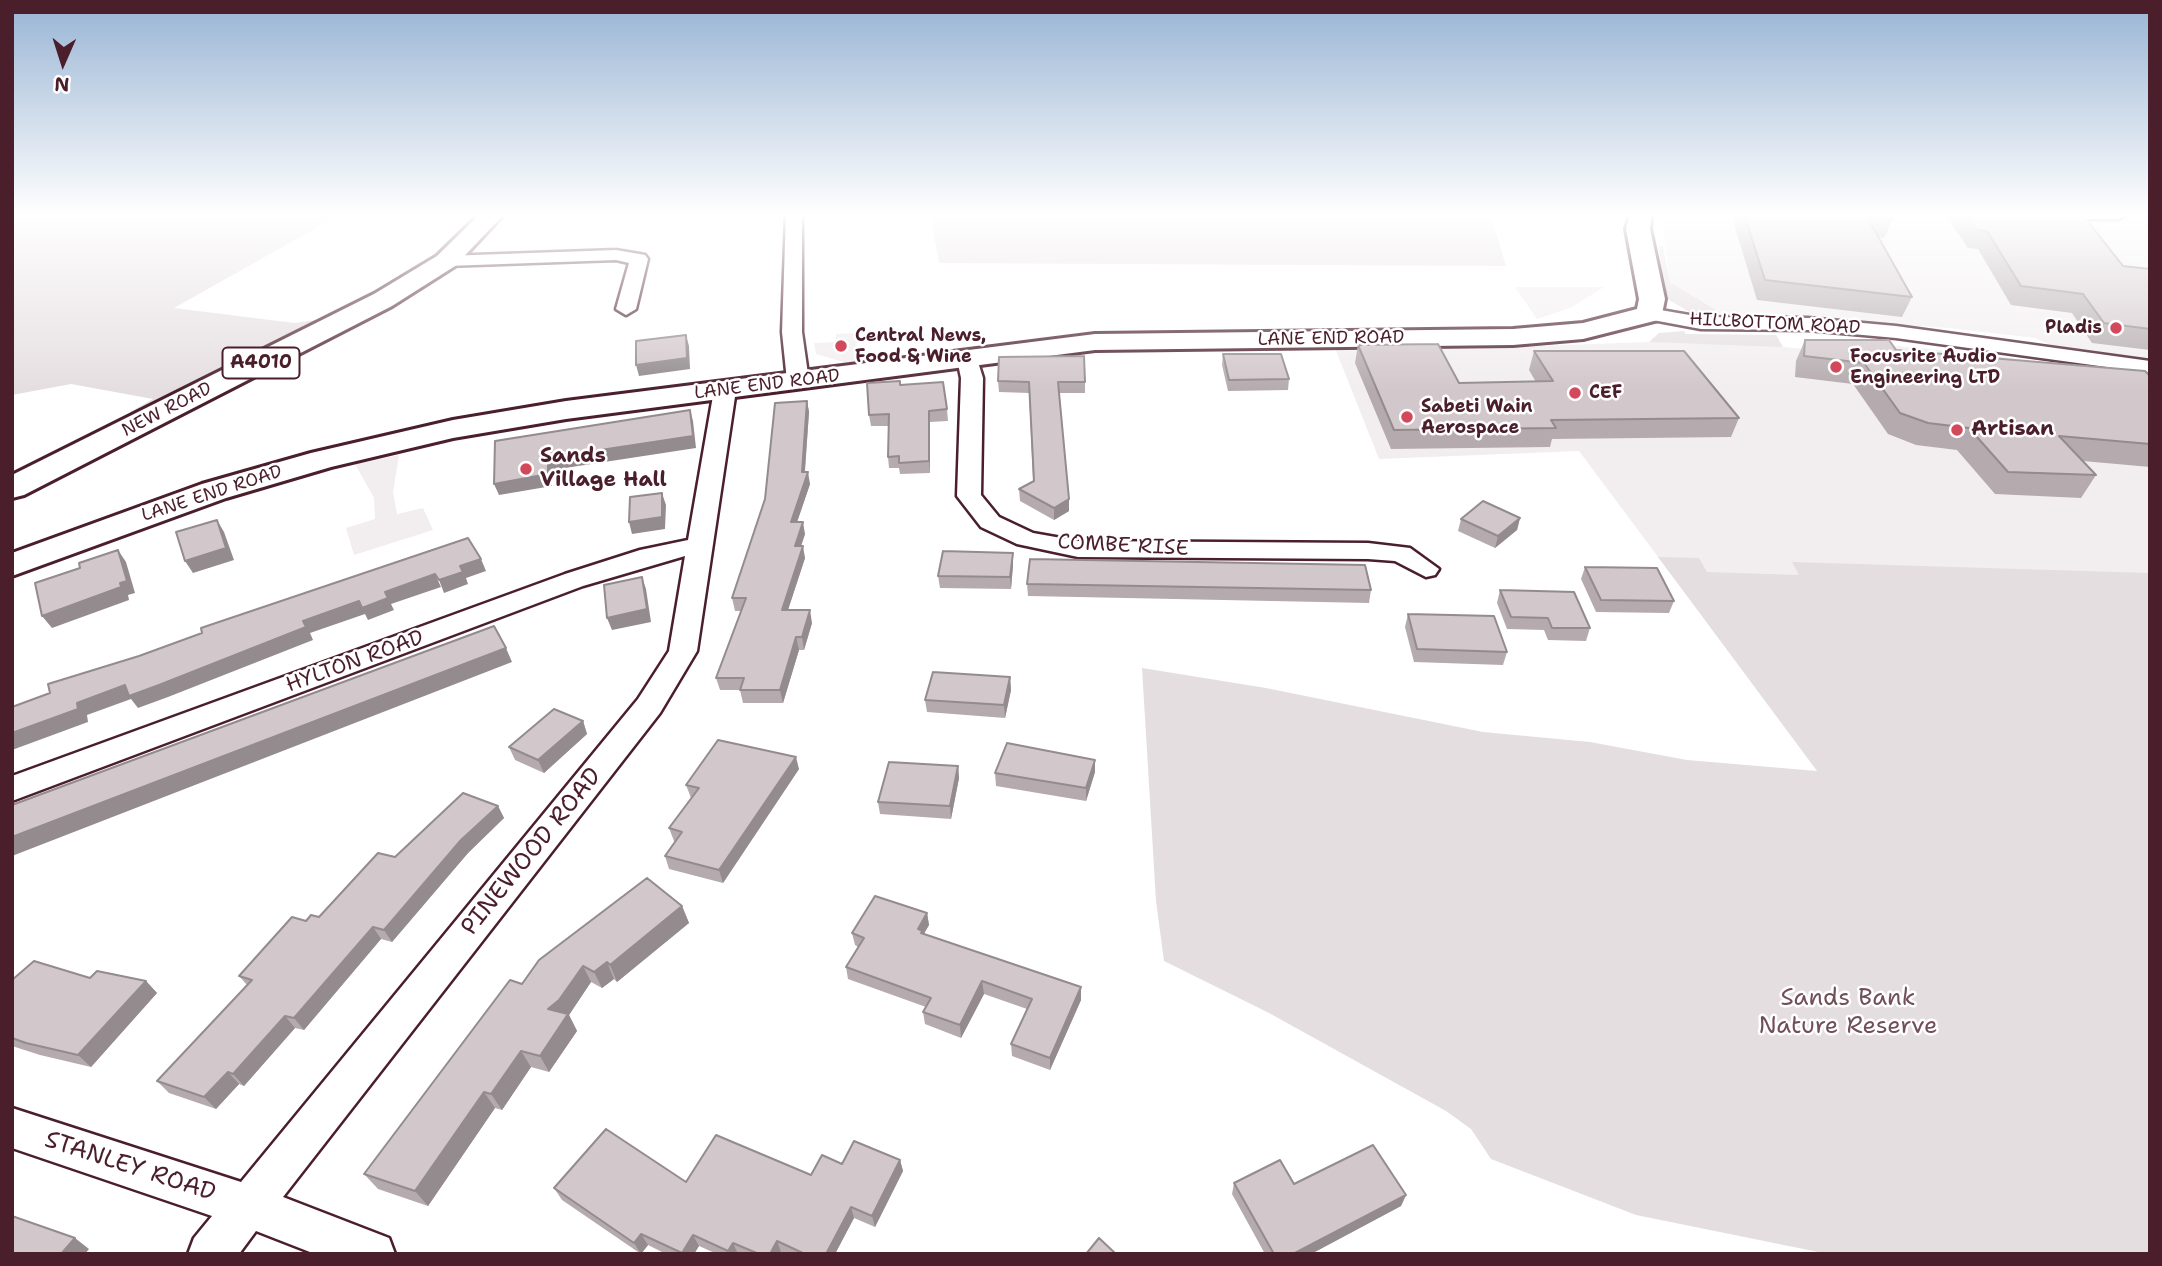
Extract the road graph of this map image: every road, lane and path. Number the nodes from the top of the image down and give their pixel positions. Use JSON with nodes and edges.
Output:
{"nodes":[{"id":1,"x":426,"y":273,"type":"edge"},
{"id":2,"x":635,"y":273,"type":"edge"},
{"id":3,"x":793,"y":273,"type":"edge"},
{"id":4,"x":1647,"y":273,"type":"edge"},
{"id":5,"x":626,"y":309,"type":"dead end"},
{"id":6,"x":1649,"y":314,"type":"junction"},
{"id":7,"x":967,"y":359,"type":"junction"},
{"id":8,"x":2150,"y":367,"type":"edge"},
{"id":9,"x":798,"y":381,"type":"junction"},
{"id":10,"x":725,"y":390,"type":"junction"},
{"id":11,"x":12,"y":488,"type":"edge"},
{"id":12,"x":700,"y":545,"type":"junction"},
{"id":13,"x":12,"y":565,"type":"edge"},
{"id":14,"x":1426,"y":569,"type":"dead end"},
{"id":15,"x":12,"y":789,"type":"edge"},
{"id":16,"x":12,"y":1128,"type":"edge"},
{"id":17,"x":248,"y":1206,"type":"junction"},
{"id":18,"x":210,"y":1254,"type":"edge"},
{"id":19,"x":373,"y":1254,"type":"edge"}],
"edges":[{"from":1,"to":11,"type":"main road","name":"NEW ROAD","number":"A4010"},
{"from":2,"to":5,"type":"street"},
{"from":3,"to":9,"type":"street"},
{"from":4,"to":6,"type":"main road"},
{"from":6,"to":7,"type":"main road","name":"LANE END ROAD"},
{"from":6,"to":8,"type":"street","name":"HILLBOTTOM ROAD"},
{"from":7,"to":9,"type":"main road","name":"LANE END ROAD"},
{"from":7,"to":14,"type":"street","name":"COMBE RISE"},
{"from":9,"to":10,"type":"main road","name":"LANE END ROAD"},
{"from":10,"to":12,"type":"street","name":"PINEWOOD ROAD"},
{"from":10,"to":13,"type":"main road","name":"LANE END ROAD"},
{"from":12,"to":15,"type":"street","name":"HYLTON ROAD"},
{"from":12,"to":17,"type":"street","name":"PINEWOOD ROAD"},
{"from":16,"to":17,"type":"street","name":"STANLEY ROAD"},
{"from":17,"to":18,"type":"street","name":"PINEWOOD ROAD"},
{"from":17,"to":19,"type":"street","name":"STANLEY ROAD"}]}
